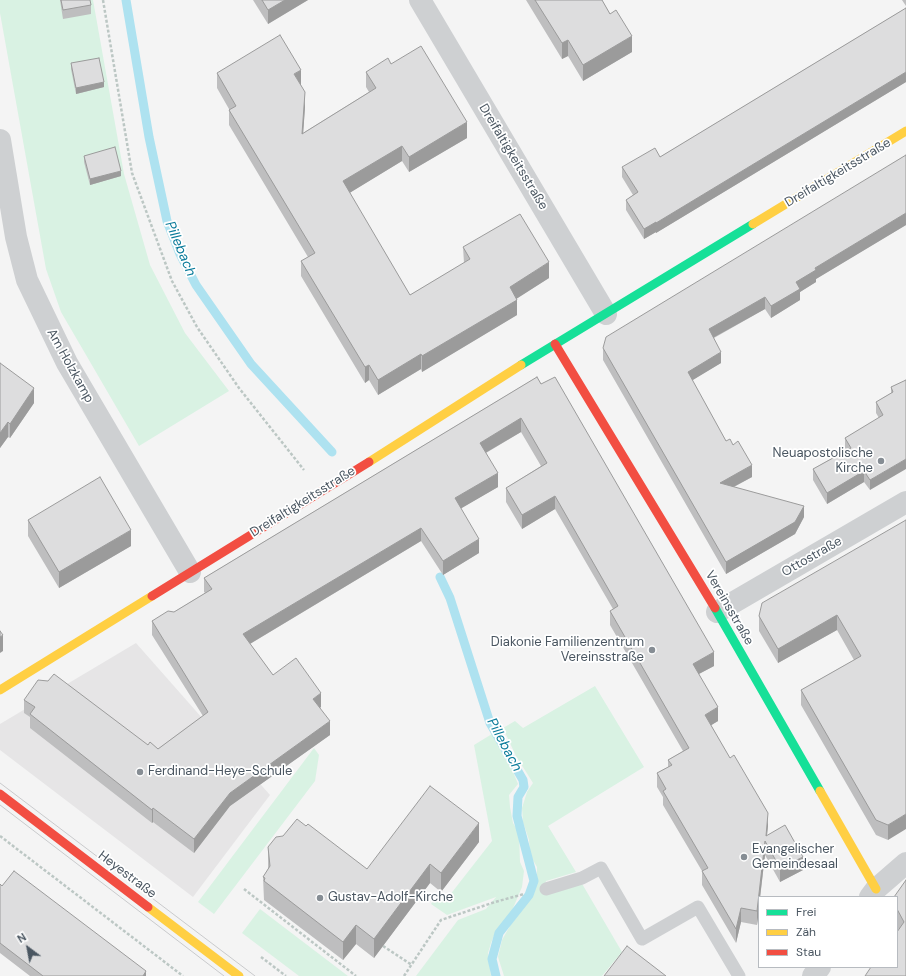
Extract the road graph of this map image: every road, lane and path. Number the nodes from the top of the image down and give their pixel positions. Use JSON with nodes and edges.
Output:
{"nodes":[{"id":1,"x":103,"y":0,"type":"edge"},
{"id":2,"x":420,"y":0,"type":"edge"},
{"id":3,"x":906,"y":131,"type":"edge"},
{"id":4,"x":0,"y":140,"type":"edge"},
{"id":5,"x":606,"y":314,"type":"junction"},
{"id":6,"x":555,"y":344,"type":"junction"},
{"id":7,"x":321,"y":492,"type":"junction"},
{"id":8,"x":906,"y":502,"type":"edge"},
{"id":9,"x":190,"y":572,"type":"junction"},
{"id":10,"x":717,"y":612,"type":"junction"},
{"id":11,"x":0,"y":690,"type":"edge"},
{"id":12,"x":0,"y":794,"type":"edge"},
{"id":13,"x":0,"y":836,"type":"edge"},
{"id":14,"x":906,"y":863,"type":"edge"},
{"id":15,"x":546,"y":889,"type":"joint"},
{"id":16,"x":244,"y":890,"type":"dead end"},
{"id":17,"x":873,"y":893,"type":"edge"},
{"id":18,"x":383,"y":946,"type":"edge"},
{"id":19,"x":412,"y":965,"type":"junction"},
{"id":20,"x":819,"y":968,"type":"edge"},
{"id":21,"x":230,"y":973,"type":"edge"},
{"id":22,"x":183,"y":976,"type":"edge"},
{"id":23,"x":356,"y":976,"type":"edge"},
{"id":24,"x":404,"y":976,"type":"edge"},
{"id":25,"x":739,"y":976,"type":"edge"},
{"id":26,"x":813,"y":976,"type":"edge"}],
"edges":[{"from":1,"to":7,"type":"path"},
{"from":2,"to":5,"type":"street","name":"Dreifaltigkeitsstraße"},
{"from":3,"to":5,"type":"street","name":"Dreifaltigkeitsstraße"},
{"from":4,"to":9,"type":"street","name":"Am Holzkamp"},
{"from":5,"to":6,"type":"street","name":"Dreifaltigkeitsstraße"},
{"from":6,"to":7,"type":"street","name":"Dreifaltigkeitsstraße"},
{"from":6,"to":10,"type":"street","name":"Vereinsstraße"},
{"from":7,"to":9,"type":"street","name":"Dreifaltigkeitsstraße"},
{"from":8,"to":10,"type":"street","name":"Ottostraße"},
{"from":9,"to":11,"type":"street","name":"Dreifaltigkeitsstraße"},
{"from":10,"to":17,"type":"street","name":"Vereinsstraße"},
{"from":12,"to":21,"type":"street","name":"Heyestraße"},
{"from":13,"to":22,"type":"path"},
{"from":14,"to":17,"type":"street"},
{"from":15,"to":19,"type":"path"},
{"from":15,"to":25,"type":"lane"},
{"from":16,"to":23,"type":"path"},
{"from":18,"to":19,"type":"path"},
{"from":19,"to":24,"type":"path"},
{"from":20,"to":26,"type":"street"}]}
